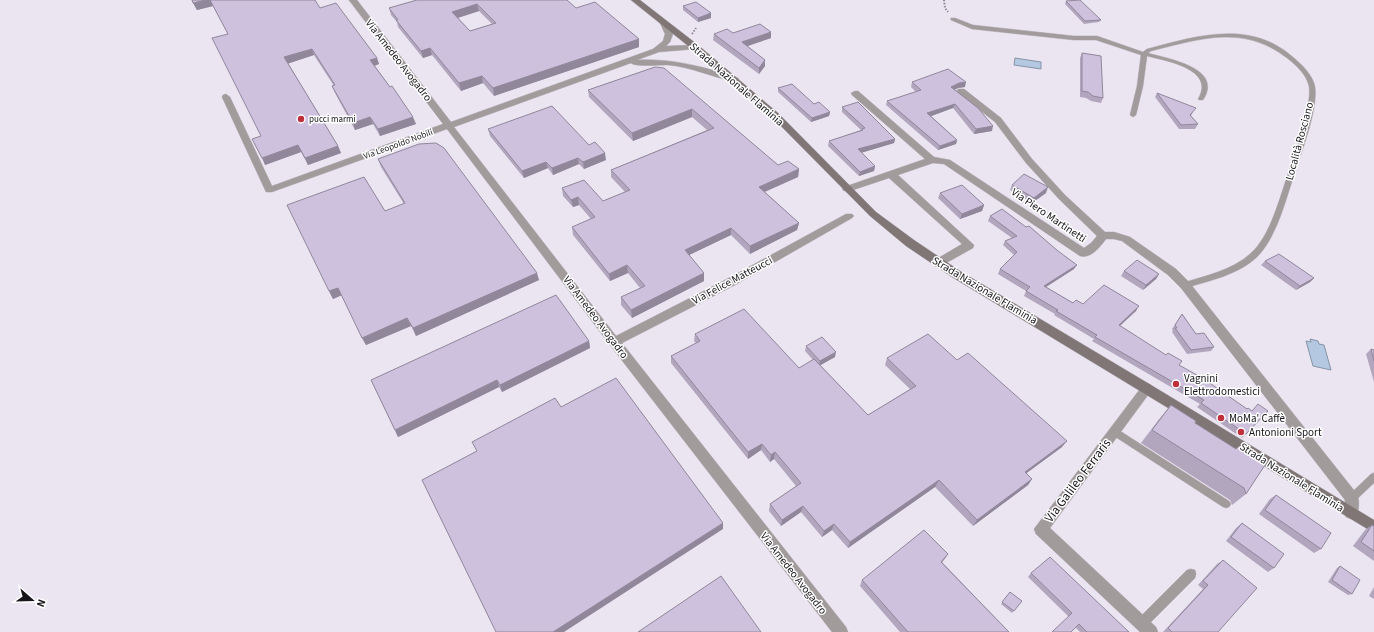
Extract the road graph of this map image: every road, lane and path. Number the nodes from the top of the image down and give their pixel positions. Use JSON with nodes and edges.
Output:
{"nodes":[{"id":1,"x":353,"y":0,"type":"edge"},
{"id":2,"x":635,"y":0,"type":"edge"},
{"id":3,"x":944,"y":0,"type":"edge"},
{"id":4,"x":953,"y":19,"type":"joint"},
{"id":5,"x":664,"y":23,"type":"junction"},
{"id":6,"x":695,"y":47,"type":"junction"},
{"id":7,"x":656,"y":51,"type":"junction"},
{"id":8,"x":1144,"y":54,"type":"junction"},
{"id":9,"x":666,"y":62,"type":"junction"},
{"id":10,"x":623,"y":64,"type":"junction"},
{"id":11,"x":736,"y":80,"type":"junction"},
{"id":12,"x":960,"y":92,"type":"edge"},
{"id":13,"x":856,"y":93,"type":"dead end"},
{"id":14,"x":226,"y":97,"type":"dead end"},
{"id":15,"x":1201,"y":99,"type":"dead end"},
{"id":16,"x":1133,"y":115,"type":"dead end"},
{"id":17,"x":450,"y":126,"type":"junction"},
{"id":18,"x":932,"y":160,"type":"junction"},
{"id":19,"x":892,"y":174,"type":"junction"},
{"id":20,"x":847,"y":189,"type":"junction"},
{"id":21,"x":849,"y":216,"type":"dead end"},
{"id":22,"x":1103,"y":236,"type":"junction"},
{"id":23,"x":940,"y":263,"type":"junction"},
{"id":24,"x":1185,"y":285,"type":"junction"},
{"id":25,"x":614,"y":342,"type":"junction"},
{"id":26,"x":1147,"y":388,"type":"junction"},
{"id":27,"x":1114,"y":431,"type":"junction"},
{"id":28,"x":1374,"y":477,"type":"edge"},
{"id":29,"x":1352,"y":498,"type":"junction"},
{"id":30,"x":1226,"y":504,"type":"dead end"},
{"id":31,"x":1351,"y":513,"type":"junction"},
{"id":32,"x":1374,"y":527,"type":"edge"},
{"id":33,"x":1192,"y":574,"type":"dead end"},
{"id":34,"x":1146,"y":628,"type":"edge"},
{"id":35,"x":841,"y":632,"type":"edge"}],
"edges":[{"from":1,"to":17,"type":"street","name":"Via Amedeo Avogadro"},
{"from":2,"to":5,"type":"main road","name":"Strada Nazionale Flaminia"},
{"from":3,"to":4,"type":"path"},
{"from":4,"to":8,"type":"lane"},
{"from":5,"to":6,"type":"main road","name":"Strada Nazionale Flaminia"},
{"from":5,"to":7,"type":"street","name":"Via Leopoldo Nobili"},
{"from":6,"to":7,"type":"street","name":"Via Leopoldo Nobili"},
{"from":6,"to":9,"type":"street","name":"Via Leopoldo Nobili"},
{"from":6,"to":11,"type":"main road","name":"Strada Nazionale Flaminia"},
{"from":7,"to":10,"type":"street","name":"Via Leopoldo Nobili"},
{"from":8,"to":15,"type":"lane"},
{"from":8,"to":16,"type":"lane"},
{"from":8,"to":24,"type":"lane","name":"Località Rosciano"},
{"from":9,"to":10,"type":"street","name":"Via Leopoldo Nobili"},
{"from":9,"to":11,"type":"street","name":"Via Leopoldo Nobili"},
{"from":10,"to":17,"type":"street","name":"Via Leopoldo Nobili"},
{"from":11,"to":20,"type":"main road","name":"Strada Nazionale Flaminia"},
{"from":12,"to":22,"type":"street","name":"Via Piero Martinetti"},
{"from":13,"to":18,"type":"street","name":"Via Piero Martinetti"},
{"from":14,"to":17,"type":"street","name":"Via Leopoldo Nobili"},
{"from":17,"to":25,"type":"street","name":"Via Amedeo Avogadro"},
{"from":18,"to":19,"type":"street"},
{"from":18,"to":22,"type":"street","name":"Via Piero Martinetti"},
{"from":19,"to":20,"type":"street"},
{"from":19,"to":23,"type":"street"},
{"from":20,"to":23,"type":"main road","name":"Strada Nazionale Flaminia"},
{"from":21,"to":25,"type":"street","name":"Via Felice Matteucci"},
{"from":22,"to":24,"type":"street"},
{"from":23,"to":26,"type":"main road","name":"Strada Nazionale Flaminia"},
{"from":24,"to":29,"type":"street"},
{"from":25,"to":35,"type":"street","name":"Via Amedeo Avogadro"},
{"from":26,"to":27,"type":"street","name":"Via Galileo Ferraris"},
{"from":26,"to":31,"type":"main road","name":"Strada Nazionale Flaminia"},
{"from":27,"to":30,"type":"lane"},
{"from":27,"to":34,"type":"street","name":"Via Galileo Ferraris"},
{"from":28,"to":29,"type":"lane"},
{"from":29,"to":31,"type":"street"},
{"from":31,"to":32,"type":"main road","name":"Strada Nazionale Flaminia"},
{"from":33,"to":34,"type":"lane"}]}
